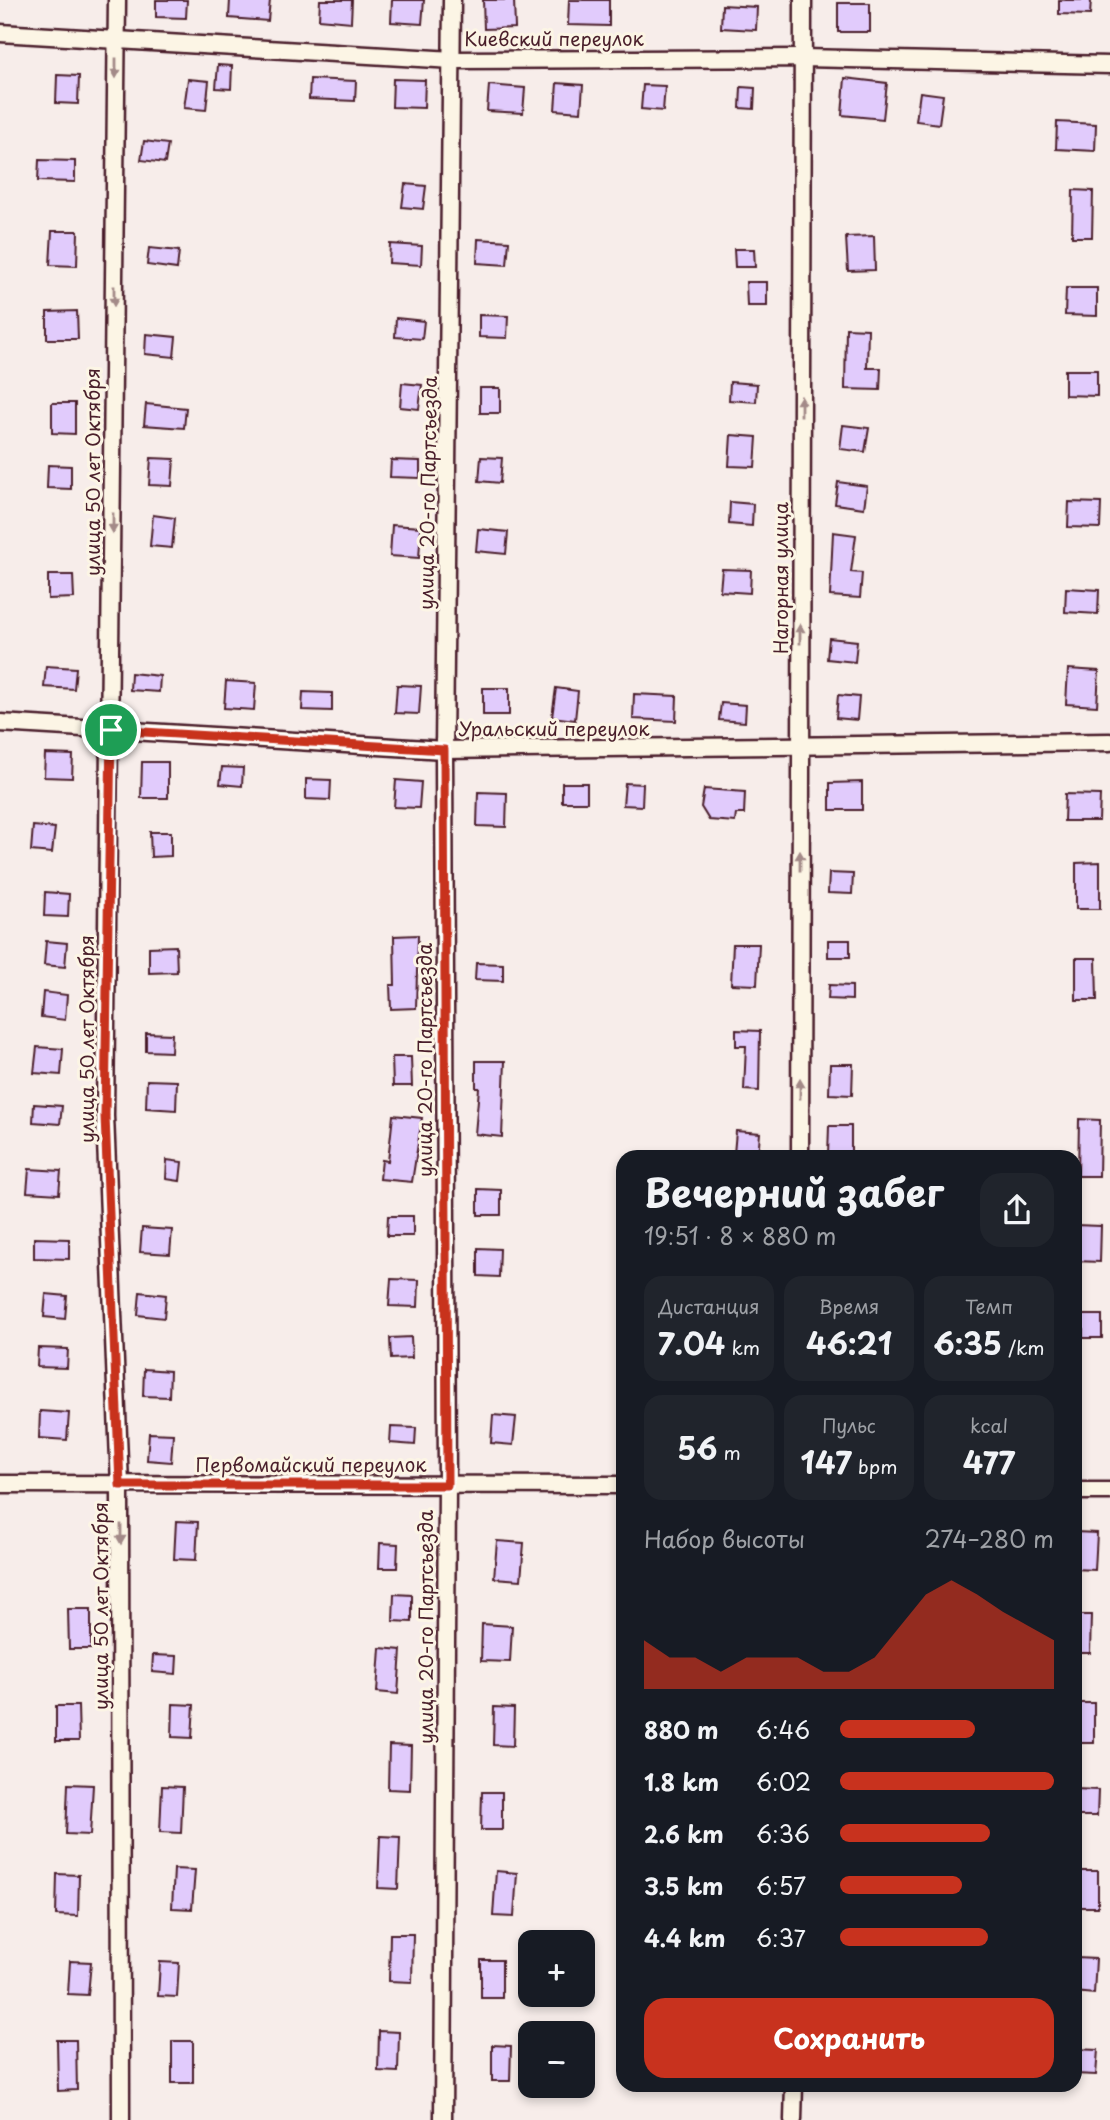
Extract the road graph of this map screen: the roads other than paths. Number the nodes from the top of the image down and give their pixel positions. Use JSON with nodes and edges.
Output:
{"nodes":[{"id":1,"x":117,"y":0,"type":"edge"},
{"id":2,"x":452,"y":0,"type":"edge"},
{"id":3,"x":803,"y":0,"type":"edge"},
{"id":4,"x":0,"y":33,"type":"edge"},
{"id":5,"x":116,"y":38,"type":"junction"},
{"id":6,"x":803,"y":58,"type":"junction"},
{"id":7,"x":453,"y":60,"type":"junction"},
{"id":8,"x":1110,"y":65,"type":"edge"},
{"id":9,"x":0,"y":723,"type":"edge"},
{"id":10,"x":111,"y":730,"type":"junction"},
{"id":11,"x":1110,"y":743,"type":"edge"},
{"id":12,"x":800,"y":747,"type":"junction"},
{"id":13,"x":444,"y":750,"type":"junction"},
{"id":14,"x":800,"y":1150,"type":"edge"},
{"id":15,"x":0,"y":1484,"type":"edge"},
{"id":16,"x":120,"y":1485,"type":"junction"},
{"id":17,"x":447,"y":1485,"type":"junction"},
{"id":18,"x":616,"y":1485,"type":"edge"},
{"id":19,"x":1082,"y":1490,"type":"edge"},
{"id":20,"x":1110,"y":1491,"type":"edge"},
{"id":21,"x":793,"y":2092,"type":"edge"},
{"id":22,"x":121,"y":2120,"type":"edge"},
{"id":23,"x":443,"y":2120,"type":"edge"},
{"id":24,"x":793,"y":2120,"type":"edge"}],
"edges":[{"from":1,"to":5,"type":"street","name":"улица 50 лет Октября"},
{"from":2,"to":7,"type":"street","name":"улица 20-го Партсъезда"},
{"from":3,"to":6,"type":"street","name":"Нагорная улица"},
{"from":4,"to":5,"type":"street","name":"Киевский переулок"},
{"from":5,"to":7,"type":"street","name":"Киевский переулок"},
{"from":5,"to":10,"type":"street","name":"улица 50 лет Октября","one_way":true},
{"from":6,"to":7,"type":"street","name":"Киевский переулок"},
{"from":6,"to":8,"type":"street","name":"Киевский переулок"},
{"from":12,"to":6,"type":"street","name":"Нагорная улица","one_way":true},
{"from":7,"to":13,"type":"street","name":"улица 20-го Партсъезда"},
{"from":9,"to":10,"type":"street","name":"Уральский переулок"},
{"from":10,"to":13,"type":"street","name":"Уральский переулок"},
{"from":10,"to":16,"type":"street","name":"улица 50 лет Октября"},
{"from":11,"to":12,"type":"street","name":"Уральский переулок"},
{"from":12,"to":13,"type":"street","name":"Уральский переулок"},
{"from":14,"to":12,"type":"street","name":"Нагорная улица","one_way":true},
{"from":13,"to":17,"type":"street","name":"улица 20-го Партсъезда"},
{"from":15,"to":16,"type":"street","name":"Первомайский переулок"},
{"from":16,"to":17,"type":"street","name":"Первомайский переулок"},
{"from":16,"to":22,"type":"street","name":"улица 50 лет Октября","one_way":true},
{"from":17,"to":18,"type":"street","name":"Первомайский переулок"},
{"from":17,"to":23,"type":"street","name":"улица 20-го Партсъезда"},
{"from":19,"to":20,"type":"street"},
{"from":21,"to":24,"type":"street"}]}
